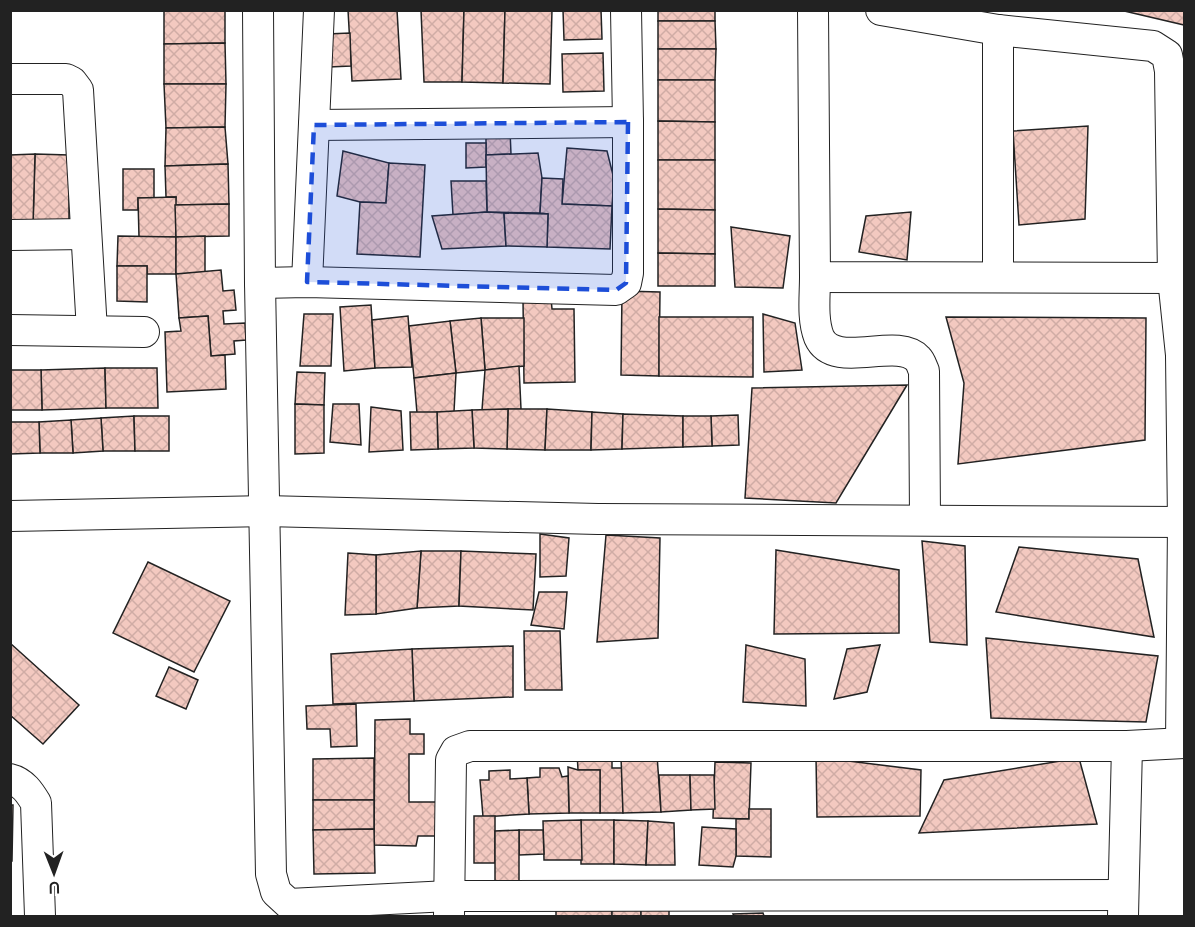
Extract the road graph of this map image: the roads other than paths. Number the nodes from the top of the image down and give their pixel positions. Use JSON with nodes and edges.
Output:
{"nodes":[{"id":1,"x":258,"y":10,"type":"edge"},
{"id":2,"x":319,"y":10,"type":"edge"},
{"id":3,"x":626,"y":10,"type":"edge"},
{"id":4,"x":813,"y":10,"type":"edge"},
{"id":5,"x":881,"y":10,"type":"edge"},
{"id":6,"x":998,"y":30,"type":"junction"},
{"id":7,"x":10,"y":79,"type":"edge"},
{"id":8,"x":628,"y":122,"type":"junction"},
{"id":9,"x":314,"y":125,"type":"junction"},
{"id":10,"x":86,"y":234,"type":"junction"},
{"id":11,"x":10,"y":235,"type":"edge"},
{"id":12,"x":815,"y":277,"type":"junction"},
{"id":13,"x":998,"y":277,"type":"junction"},
{"id":14,"x":1173,"y":278,"type":"junction"},
{"id":15,"x":307,"y":282,"type":"junction"},
{"id":16,"x":260,"y":283,"type":"junction"},
{"id":17,"x":10,"y":330,"type":"edge"},
{"id":18,"x":92,"y":332,"type":"junction"},
{"id":19,"x":144,"y":332,"type":"dead end"},
{"id":20,"x":1183,"y":355,"type":"edge"},
{"id":21,"x":265,"y":511,"type":"junction"},
{"id":22,"x":10,"y":516,"type":"edge"},
{"id":23,"x":925,"y":519,"type":"junction"},
{"id":24,"x":1184,"y":522,"type":"edge"},
{"id":25,"x":1183,"y":743,"type":"edge"},
{"id":26,"x":1127,"y":746,"type":"junction"},
{"id":27,"x":10,"y":779,"type":"edge"},
{"id":28,"x":449,"y":906,"type":"edge"},
{"id":29,"x":1123,"y":906,"type":"edge"},
{"id":30,"x":40,"y":916,"type":"edge"}],
"edges":[{"from":1,"to":16,"type":"street"},
{"from":2,"to":9,"type":"street"},
{"from":3,"to":8,"type":"street"},
{"from":4,"to":12,"type":"street"},
{"from":5,"to":6,"type":"street"},
{"from":6,"to":13,"type":"street"},
{"from":6,"to":14,"type":"street"},
{"from":7,"to":10,"type":"street"},
{"from":8,"to":9,"type":"street"},
{"from":8,"to":15,"type":"street"},
{"from":9,"to":15,"type":"street"},
{"from":10,"to":11,"type":"street"},
{"from":10,"to":18,"type":"street"},
{"from":12,"to":13,"type":"street"},
{"from":12,"to":23,"type":"street"},
{"from":13,"to":14,"type":"street"},
{"from":14,"to":20,"type":"street"},
{"from":15,"to":16,"type":"street"},
{"from":16,"to":21,"type":"street"},
{"from":17,"to":18,"type":"street"},
{"from":18,"to":19,"type":"street"},
{"from":20,"to":24,"type":"street"},
{"from":21,"to":22,"type":"street"},
{"from":21,"to":23,"type":"street"},
{"from":21,"to":28,"type":"street"},
{"from":23,"to":24,"type":"street"},
{"from":24,"to":25,"type":"street"},
{"from":25,"to":26,"type":"street"},
{"from":26,"to":28,"type":"street"},
{"from":26,"to":29,"type":"street"},
{"from":27,"to":30,"type":"street"},
{"from":28,"to":29,"type":"street"}]}
